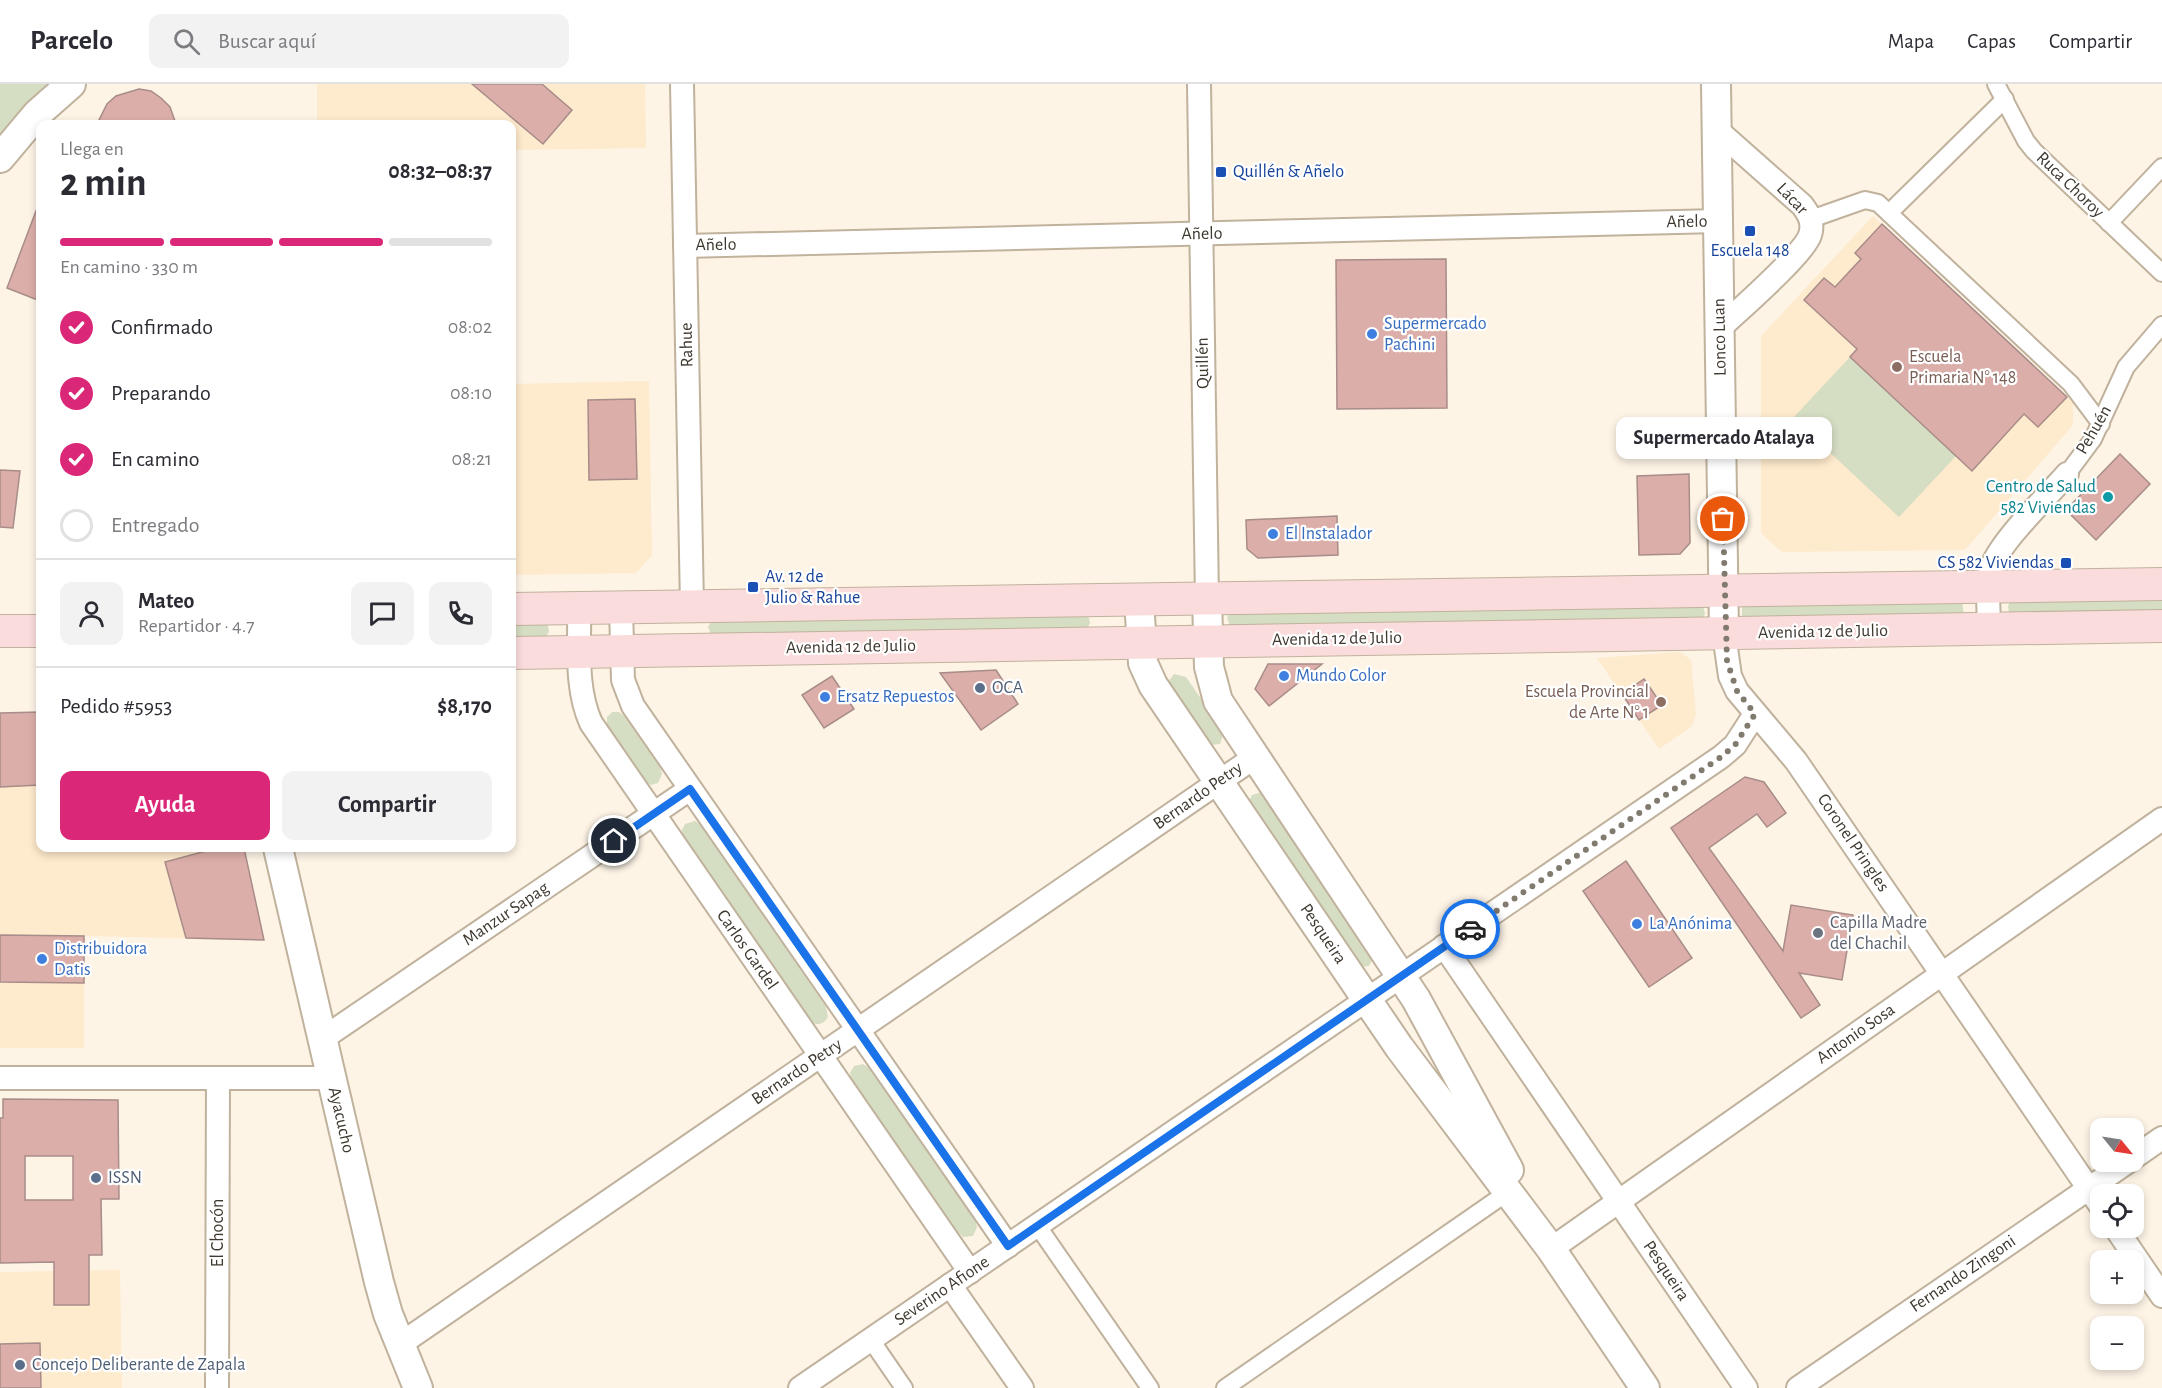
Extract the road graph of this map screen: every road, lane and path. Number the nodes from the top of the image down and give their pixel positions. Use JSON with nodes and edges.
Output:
{"nodes":[{"id":1,"x":71,"y":84,"type":"edge"},
{"id":2,"x":682,"y":84,"type":"edge"},
{"id":3,"x":1199,"y":84,"type":"edge"},
{"id":4,"x":1716,"y":84,"type":"edge"},
{"id":5,"x":1996,"y":84,"type":"edge"},
{"id":6,"x":2006,"y":99,"type":"junction"},
{"id":7,"x":1716,"y":129,"type":"junction"},
{"id":8,"x":0,"y":158,"type":"edge"},
{"id":9,"x":2162,"y":167,"type":"edge"},
{"id":10,"x":1889,"y":213,"type":"junction"},
{"id":11,"x":1811,"y":219,"type":"junction"},
{"id":12,"x":1718,"y":221,"type":"junction"},
{"id":13,"x":2109,"y":223,"type":"junction"},
{"id":14,"x":1201,"y":234,"type":"junction"},
{"id":15,"x":685,"y":246,"type":"junction"},
{"id":16,"x":2162,"y":273,"type":"edge"},
{"id":17,"x":1719,"y":329,"type":"junction"},
{"id":18,"x":2159,"y":333,"type":"edge"},
{"id":19,"x":2101,"y":424,"type":"junction"},
{"id":20,"x":2067,"y":474,"type":"joint"},
{"id":21,"x":2162,"y":584,"type":"edge"},
{"id":22,"x":1989,"y":586,"type":"junction"},
{"id":23,"x":1724,"y":591,"type":"junction"},
{"id":24,"x":1206,"y":598,"type":"junction"},
{"id":25,"x":1139,"y":600,"type":"junction"},
{"id":26,"x":692,"y":606,"type":"junction"},
{"id":27,"x":579,"y":608,"type":"junction"},
{"id":28,"x":621,"y":608,"type":"junction"},
{"id":29,"x":516,"y":609,"type":"edge"},
{"id":30,"x":2162,"y":627,"type":"edge"},
{"id":31,"x":1989,"y":629,"type":"junction"},
{"id":32,"x":0,"y":631,"type":"edge"},
{"id":33,"x":36,"y":631,"type":"edge"},
{"id":34,"x":1725,"y":634,"type":"junction"},
{"id":35,"x":1141,"y":642,"type":"junction"},
{"id":36,"x":1207,"y":642,"type":"junction"},
{"id":37,"x":622,"y":650,"type":"junction"},
{"id":38,"x":580,"y":651,"type":"junction"},
{"id":39,"x":516,"y":653,"type":"edge"},
{"id":40,"x":1755,"y":714,"type":"junction"},
{"id":41,"x":1255,"y":757,"type":"junction"},
{"id":42,"x":1219,"y":781,"type":"junction"},
{"id":43,"x":690,"y":789,"type":"junction"},
{"id":44,"x":653,"y":814,"type":"junction"},
{"id":45,"x":2162,"y":819,"type":"edge"},
{"id":46,"x":279,"y":852,"type":"edge"},
{"id":47,"x":1444,"y":946,"type":"junction"},
{"id":48,"x":1942,"y":974,"type":"junction"},
{"id":49,"x":1401,"y":976,"type":"junction"},
{"id":50,"x":1367,"y":1000,"type":"junction"},
{"id":51,"x":858,"y":1030,"type":"junction"},
{"id":52,"x":322,"y":1039,"type":"junction"},
{"id":53,"x":820,"y":1056,"type":"junction"},
{"id":54,"x":0,"y":1078,"type":"edge"},
{"id":55,"x":218,"y":1078,"type":"junction"},
{"id":56,"x":332,"y":1078,"type":"junction"},
{"id":57,"x":2162,"y":1138,"type":"edge"},
{"id":58,"x":2144,"y":1150,"type":"edge"},
{"id":59,"x":2118,"y":1172,"type":"edge"},
{"id":60,"x":2107,"y":1184,"type":"edge"},
{"id":61,"x":2090,"y":1191,"type":"edge"},
{"id":62,"x":1508,"y":1192,"type":"junction"},
{"id":63,"x":2090,"y":1200,"type":"edge"},
{"id":64,"x":1619,"y":1201,"type":"junction"},
{"id":65,"x":1037,"y":1225,"type":"junction"},
{"id":66,"x":2122,"y":1238,"type":"edge"},
{"id":67,"x":1008,"y":1246,"type":"junction"},
{"id":68,"x":1551,"y":1249,"type":"junction"},
{"id":69,"x":970,"y":1272,"type":"junction"},
{"id":70,"x":950,"y":1285,"type":"junction"},
{"id":71,"x":2162,"y":1296,"type":"edge"},
{"id":72,"x":871,"y":1340,"type":"junction"},
{"id":73,"x":399,"y":1345,"type":"junction"},
{"id":74,"x":217,"y":1388,"type":"edge"},
{"id":75,"x":418,"y":1388,"type":"edge"},
{"id":76,"x":800,"y":1388,"type":"edge"},
{"id":77,"x":904,"y":1388,"type":"edge"},
{"id":78,"x":1022,"y":1388,"type":"edge"},
{"id":79,"x":1150,"y":1388,"type":"edge"},
{"id":80,"x":1225,"y":1388,"type":"edge"},
{"id":81,"x":1645,"y":1388,"type":"edge"},
{"id":82,"x":1746,"y":1388,"type":"edge"},
{"id":83,"x":1798,"y":1388,"type":"edge"}],
"edges":[{"from":1,"to":8,"type":"street"},
{"from":2,"to":15,"type":"street","name":"Rahue"},
{"from":3,"to":14,"type":"street","name":"Quillén"},
{"from":4,"to":7,"type":"street","name":"Lonco Luan"},
{"from":5,"to":6,"type":"street","name":"Ruca Choroy"},
{"from":6,"to":10,"type":"street"},
{"from":6,"to":13,"type":"street","name":"Ruca Choroy"},
{"from":7,"to":11,"type":"street","name":"Lácar"},
{"from":7,"to":12,"type":"street","name":"Lonco Luan"},
{"from":9,"to":13,"type":"street"},
{"from":10,"to":11,"type":"street"},
{"from":10,"to":19,"type":"street"},
{"from":11,"to":17,"type":"street","name":"Lácar"},
{"from":12,"to":14,"type":"street","name":"Añelo"},
{"from":12,"to":17,"type":"street","name":"Lonco Luan"},
{"from":13,"to":16,"type":"street","name":"Ruca Choroy"},
{"from":14,"to":15,"type":"street","name":"Añelo"},
{"from":14,"to":24,"type":"street","name":"Quillén"},
{"from":15,"to":26,"type":"street","name":"Rahue"},
{"from":17,"to":23,"type":"street","name":"Lonco Luan"},
{"from":18,"to":19,"type":"street","name":"Pehuén"},
{"from":19,"to":20,"type":"street","name":"Pehuén"},
{"from":20,"to":22,"type":"street","name":"Pehuén"},
{"from":21,"to":22,"type":"main road"},
{"from":22,"to":23,"type":"main road"},
{"from":22,"to":31,"type":"street","name":"Pehuén"},
{"from":23,"to":24,"type":"main road"},
{"from":23,"to":34,"type":"street","name":"Coronel Pringles"},
{"from":24,"to":25,"type":"main road"},
{"from":24,"to":36,"type":"street","name":"Quillén"},
{"from":25,"to":26,"type":"main road"},
{"from":25,"to":35,"type":"street","name":"Pesqueira"},
{"from":26,"to":28,"type":"main road"},
{"from":27,"to":28,"type":"main road"},
{"from":27,"to":29,"type":"main road"},
{"from":27,"to":38,"type":"street","name":"Carlos Gardel"},
{"from":28,"to":37,"type":"street"},
{"from":30,"to":31,"type":"main road","name":"Avenida 12 de Julio"},
{"from":31,"to":34,"type":"main road","name":"Avenida 12 de Julio"},
{"from":32,"to":33,"type":"main road"},
{"from":34,"to":36,"type":"main road","name":"Avenida 12 de Julio"},
{"from":34,"to":40,"type":"street","name":"Coronel Pringles"},
{"from":35,"to":36,"type":"main road","name":"Avenida 12 de Julio"},
{"from":35,"to":37,"type":"main road","name":"Avenida 12 de Julio"},
{"from":35,"to":42,"type":"street","name":"Pesqueira"},
{"from":36,"to":41,"type":"street","name":"Pesqueira"},
{"from":37,"to":38,"type":"main road","name":"Avenida 12 de Julio"},
{"from":37,"to":43,"type":"street"},
{"from":38,"to":39,"type":"main road","name":"Avenida 12 de Julio"},
{"from":38,"to":44,"type":"street","name":"Carlos Gardel"},
{"from":40,"to":47,"type":"street","name":"Severino Afione"},
{"from":40,"to":48,"type":"street","name":"Coronel Pringles"},
{"from":41,"to":42,"type":"street","name":"Bernardo Petry"},
{"from":41,"to":49,"type":"street","name":"Pesqueira"},
{"from":42,"to":50,"type":"street","name":"Pesqueira"},
{"from":42,"to":51,"type":"street","name":"Bernardo Petry"},
{"from":43,"to":44,"type":"street","name":"Manzur Sapag"},
{"from":43,"to":51,"type":"street"},
{"from":44,"to":52,"type":"street","name":"Manzur Sapag"},
{"from":44,"to":53,"type":"street","name":"Carlos Gardel"},
{"from":45,"to":48,"type":"street","name":"Antonio Sosa"},
{"from":46,"to":52,"type":"street","name":"Ayacucho"},
{"from":47,"to":49,"type":"street","name":"Severino Afione"},
{"from":47,"to":64,"type":"street","name":"Pesqueira"},
{"from":48,"to":61,"type":"street","name":"Coronel Pringles"},
{"from":48,"to":64,"type":"street","name":"Antonio Sosa"},
{"from":49,"to":50,"type":"street","name":"Severino Afione"},
{"from":49,"to":68,"type":"street","name":"Pesqueira"},
{"from":50,"to":62,"type":"street","name":"Pesqueira"},
{"from":50,"to":65,"type":"street","name":"Severino Afione"},
{"from":51,"to":53,"type":"street","name":"Bernardo Petry"},
{"from":51,"to":67,"type":"street"},
{"from":52,"to":56,"type":"street","name":"Ayacucho"},
{"from":53,"to":69,"type":"street","name":"Carlos Gardel"},
{"from":53,"to":73,"type":"street","name":"Bernardo Petry"},
{"from":54,"to":55,"type":"street"},
{"from":55,"to":56,"type":"street"},
{"from":55,"to":74,"type":"street","name":"El Chocón"},
{"from":56,"to":73,"type":"street","name":"Ayacucho"},
{"from":57,"to":58,"type":"street"},
{"from":59,"to":60,"type":"street","name":"Fernando Zingoni"},
{"from":62,"to":68,"type":"street","name":"Pesqueira"},
{"from":62,"to":80,"type":"street"},
{"from":63,"to":83,"type":"street","name":"Fernando Zingoni"},
{"from":64,"to":68,"type":"street","name":"Antonio Sosa"},
{"from":64,"to":82,"type":"street","name":"Pesqueira"},
{"from":65,"to":67,"type":"street","name":"Severino Afione"},
{"from":65,"to":79,"type":"street"},
{"from":66,"to":71,"type":"street"},
{"from":67,"to":69,"type":"street","name":"Severino Afione"},
{"from":68,"to":81,"type":"street","name":"Pesqueira"},
{"from":69,"to":70,"type":"street","name":"Severino Afione"},
{"from":70,"to":72,"type":"street","name":"Severino Afione"},
{"from":70,"to":78,"type":"street"},
{"from":72,"to":76,"type":"street","name":"Severino Afione"},
{"from":72,"to":77,"type":"street"},
{"from":73,"to":75,"type":"street","name":"Ayacucho"}]}
